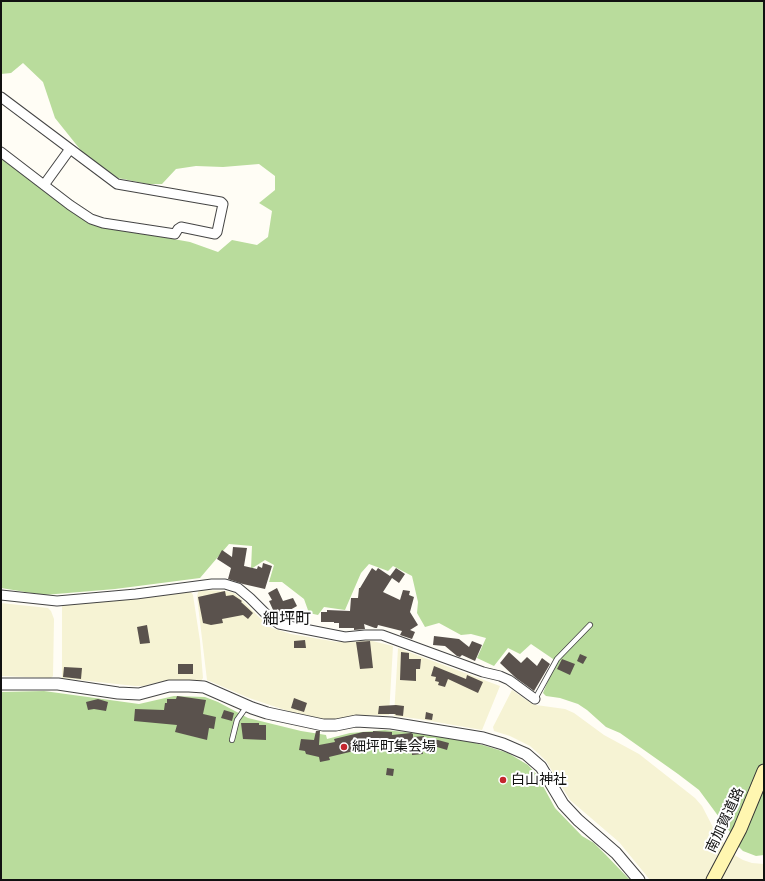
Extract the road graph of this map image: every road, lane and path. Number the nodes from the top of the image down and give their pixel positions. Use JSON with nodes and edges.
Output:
{"nodes":[{"id":1,"x":1,"y":97,"type":"edge"},
{"id":2,"x":70,"y":149,"type":"junction"},
{"id":3,"x":1,"y":152,"type":"edge"},
{"id":4,"x":44,"y":184,"type":"junction"},
{"id":5,"x":1,"y":595,"type":"edge"},
{"id":6,"x":590,"y":625,"type":"dead end"},
{"id":7,"x":1,"y":684,"type":"edge"},
{"id":8,"x":535,"y":699,"type":"joint"},
{"id":9,"x":247,"y":706,"type":"junction"},
{"id":10,"x":232,"y":740,"type":"dead end"},
{"id":11,"x":764,"y":771,"type":"edge"},
{"id":12,"x":639,"y":880,"type":"edge"},
{"id":13,"x":713,"y":880,"type":"edge"}],
"edges":[{"from":1,"to":2,"type":"street"},
{"from":2,"to":4,"type":"street"},
{"from":2,"to":4,"type":"street"},
{"from":3,"to":4,"type":"street"},
{"from":5,"to":8,"type":"street"},
{"from":6,"to":8,"type":"lane"},
{"from":7,"to":9,"type":"street"},
{"from":9,"to":10,"type":"lane"},
{"from":9,"to":12,"type":"street"},
{"from":11,"to":13,"type":"main road","name":"南加賀道路"}]}
